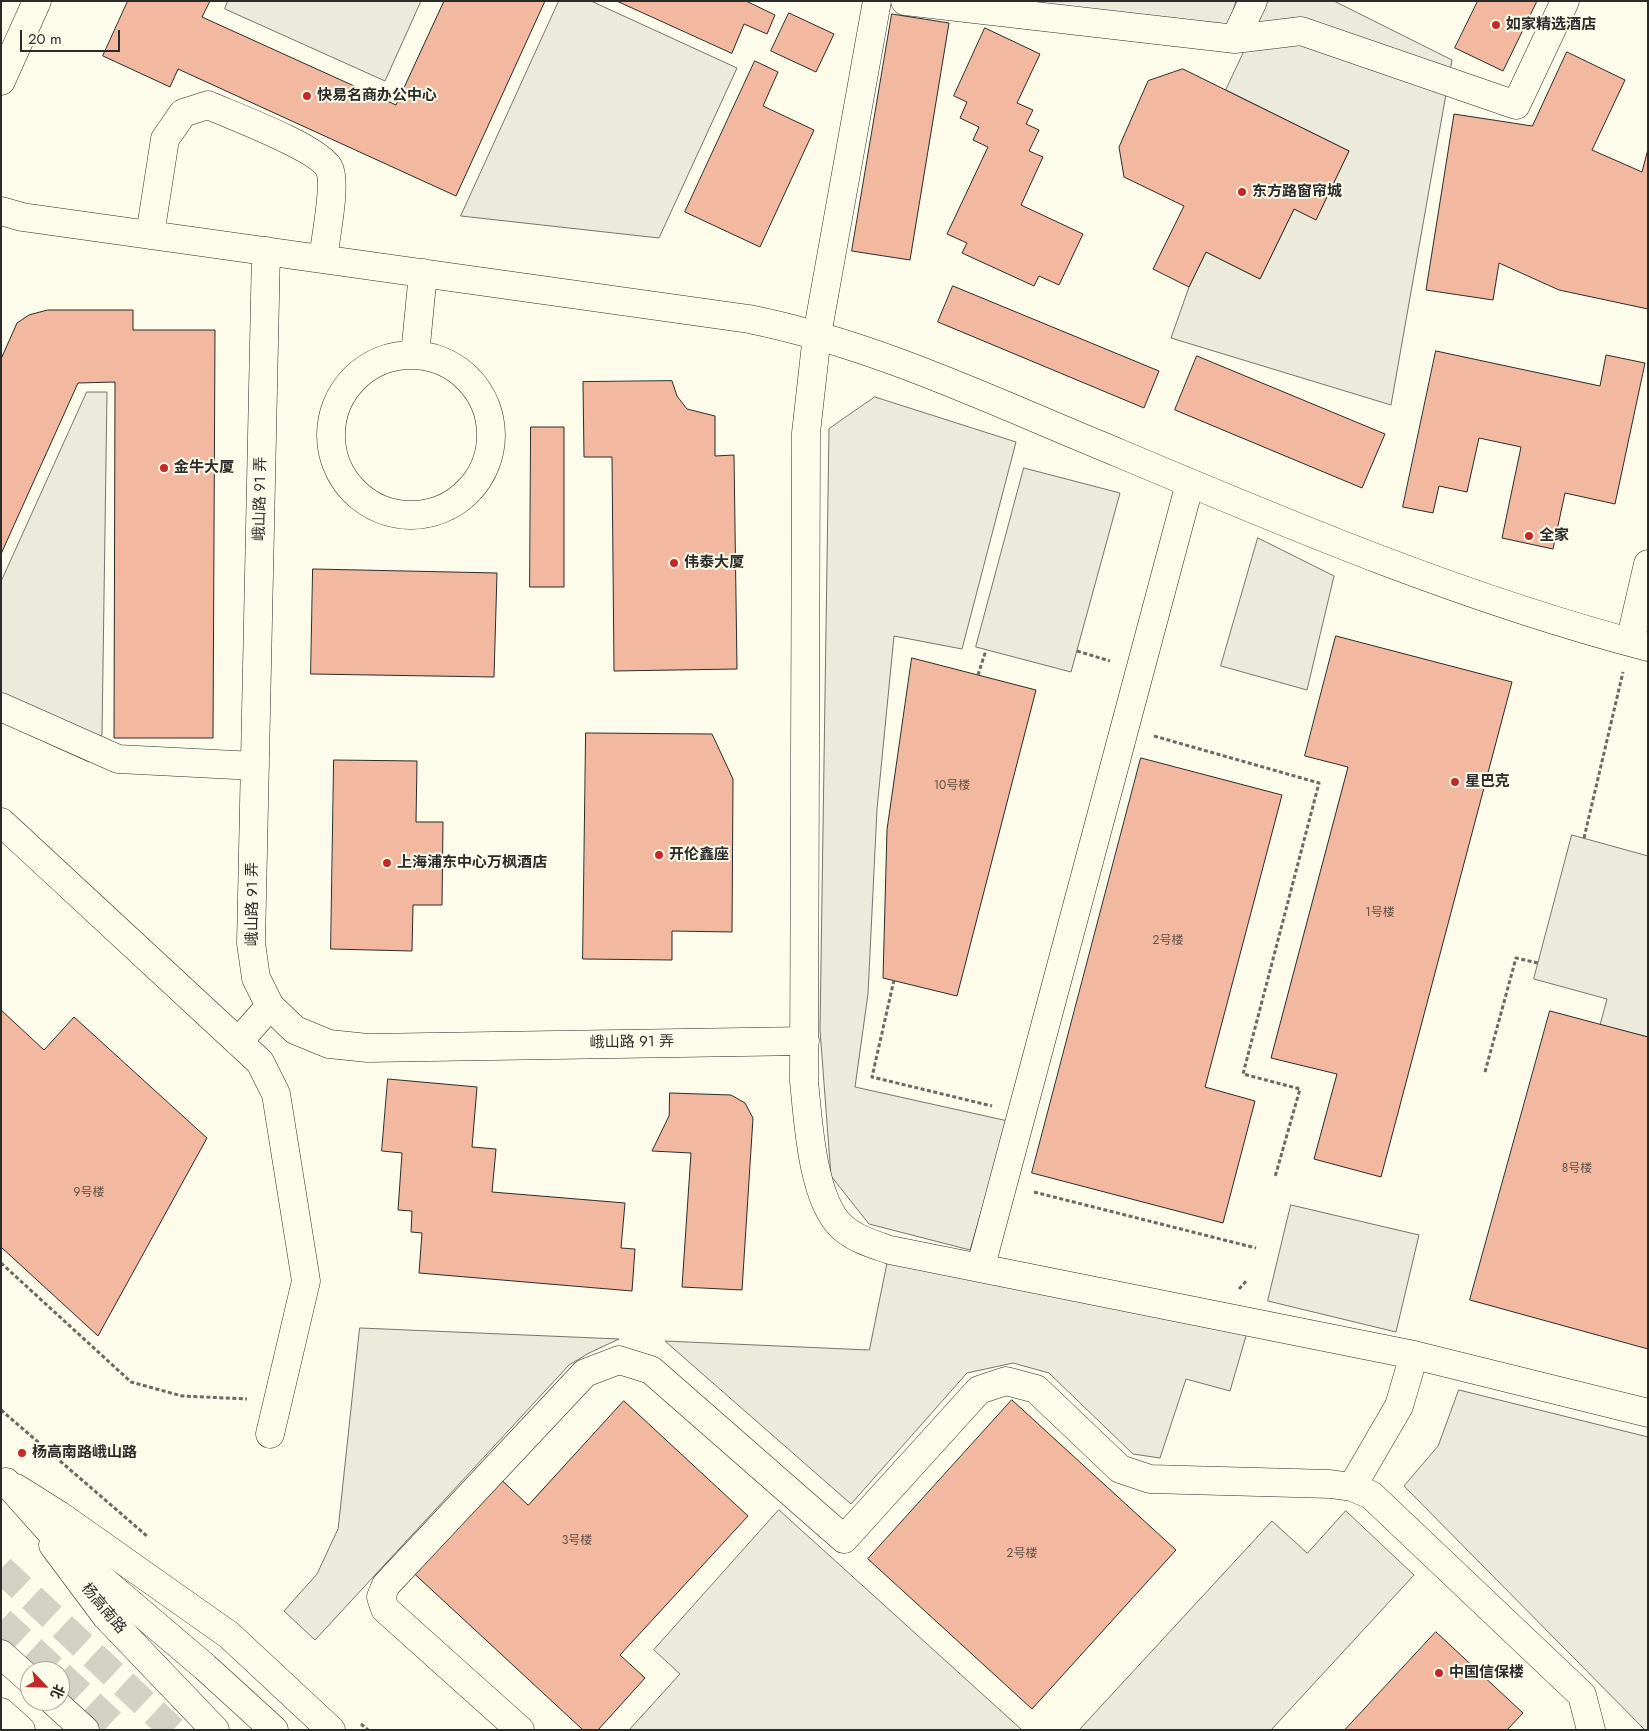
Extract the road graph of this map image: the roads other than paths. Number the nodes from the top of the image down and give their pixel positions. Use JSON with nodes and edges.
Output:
{"nodes":[{"id":1,"x":37,"y":1,"type":"edge"},
{"id":2,"x":876,"y":1,"type":"edge"},
{"id":3,"x":905,"y":1,"type":"edge"},
{"id":4,"x":1253,"y":1,"type":"edge"},
{"id":5,"x":1565,"y":1,"type":"edge"},
{"id":6,"x":1235,"y":39,"type":"junction"},
{"id":7,"x":1,"y":81,"type":"edge"},
{"id":8,"x":1,"y":211,"type":"edge"},
{"id":9,"x":150,"y":235,"type":"junction"},
{"id":10,"x":266,"y":251,"type":"junction"},
{"id":11,"x":323,"y":259,"type":"junction"},
{"id":12,"x":423,"y":273,"type":"junction"},
{"id":13,"x":817,"y":335,"type":"junction"},
{"id":14,"x":415,"y":355,"type":"junction"},
{"id":15,"x":1190,"y":483,"type":"junction"},
{"id":16,"x":1648,"y":564,"type":"edge"},
{"id":17,"x":1639,"y":644,"type":"edge"},
{"id":18,"x":1,"y":706,"type":"edge"},
{"id":19,"x":255,"y":766,"type":"junction"},
{"id":20,"x":1,"y":822,"type":"edge"},
{"id":21,"x":270,"y":1006,"type":"junction"},
{"id":22,"x":805,"y":1040,"type":"junction"},
{"id":23,"x":238,"y":1042,"type":"junction"},
{"id":24,"x":981,"y":1266,"type":"junction"},
{"id":25,"x":1414,"y":1355,"type":"junction"},
{"id":26,"x":1648,"y":1413,"type":"edge"},
{"id":27,"x":270,"y":1434,"type":"dead end"},
{"id":28,"x":4,"y":1480,"type":"edge"},
{"id":29,"x":1352,"y":1487,"type":"junction"},
{"id":30,"x":1,"y":1654,"type":"edge"},
{"id":31,"x":20,"y":1671,"type":"edge"},
{"id":32,"x":64,"y":1711,"type":"edge"},
{"id":33,"x":1,"y":1712,"type":"edge"},
{"id":34,"x":21,"y":1730,"type":"edge"},
{"id":35,"x":85,"y":1730,"type":"edge"},
{"id":36,"x":215,"y":1730,"type":"edge"},
{"id":37,"x":274,"y":1730,"type":"edge"},
{"id":38,"x":331,"y":1730,"type":"edge"},
{"id":39,"x":520,"y":1730,"type":"edge"},
{"id":40,"x":1591,"y":1730,"type":"edge"}],
"edges":[{"from":1,"to":7,"type":"main road"},
{"from":2,"to":13,"type":"main road"},
{"from":3,"to":6,"type":"main road"},
{"from":4,"to":6,"type":"main road"},
{"from":5,"to":6,"type":"main road"},
{"from":8,"to":9,"type":"main road"},
{"from":9,"to":10,"type":"main road"},
{"from":9,"to":11,"type":"main road"},
{"from":10,"to":11,"type":"main road"},
{"from":10,"to":19,"type":"main road","name":"峨山路 91 弄"},
{"from":11,"to":12,"type":"main road"},
{"from":12,"to":13,"type":"main road"},
{"from":12,"to":14,"type":"main road"},
{"from":13,"to":15,"type":"main road"},
{"from":13,"to":22,"type":"main road"},
{"from":14,"to":14,"type":"main road"},
{"from":15,"to":17,"type":"main road"},
{"from":15,"to":24,"type":"main road"},
{"from":16,"to":17,"type":"main road"},
{"from":18,"to":19,"type":"main road"},
{"from":19,"to":21,"type":"main road","name":"峨山路 91 弄"},
{"from":20,"to":23,"type":"main road"},
{"from":21,"to":22,"type":"main road","name":"峨山路 91 弄"},
{"from":21,"to":23,"type":"main road"},
{"from":22,"to":24,"type":"main road"},
{"from":23,"to":27,"type":"main road"},
{"from":24,"to":25,"type":"main road"},
{"from":25,"to":26,"type":"main road"},
{"from":25,"to":29,"type":"main road"},
{"from":28,"to":36,"type":"main road","name":"杨高南路"},
{"from":28,"to":37,"type":"main road"},
{"from":28,"to":38,"type":"main road"},
{"from":29,"to":39,"type":"main road"},
{"from":29,"to":40,"type":"main road"},
{"from":30,"to":31,"type":"main road"},
{"from":32,"to":35,"type":"main road"},
{"from":33,"to":34,"type":"main road"}]}
